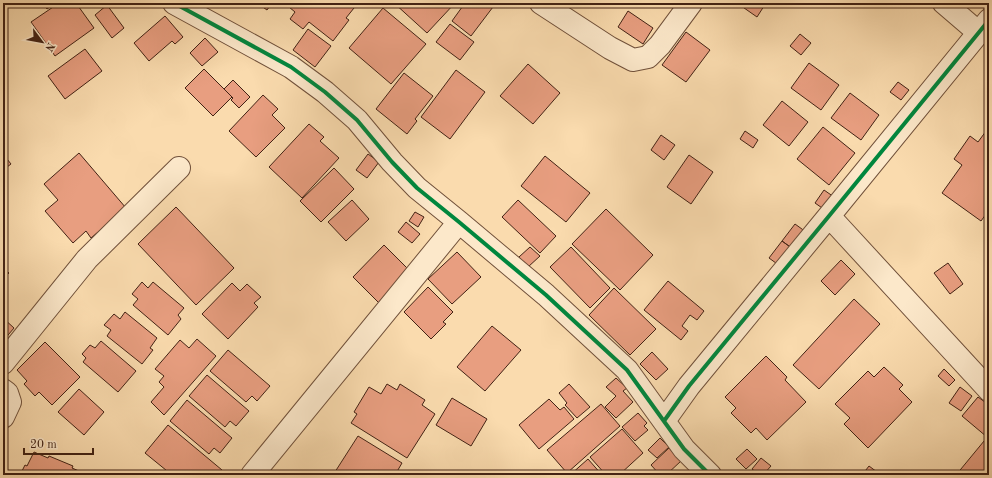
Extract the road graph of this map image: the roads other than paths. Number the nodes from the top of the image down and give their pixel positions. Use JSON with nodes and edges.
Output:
{"nodes":[{"id":1,"x":174,"y":3,"type":"edge"},
{"id":2,"x":541,"y":3,"type":"edge"},
{"id":3,"x":691,"y":3,"type":"edge"},
{"id":4,"x":944,"y":3,"type":"edge"},
{"id":5,"x":984,"y":26,"type":"edge"},
{"id":6,"x":178,"y":168,"type":"dead end"},
{"id":7,"x":830,"y":216,"type":"junction"},
{"id":8,"x":459,"y":222,"type":"junction"},
{"id":9,"x":3,"y":363,"type":"edge"},
{"id":10,"x":3,"y":390,"type":"edge"},
{"id":11,"x":989,"y":390,"type":"edge"},
{"id":12,"x":3,"y":417,"type":"edge"},
{"id":13,"x":664,"y":421,"type":"junction"},
{"id":14,"x":252,"y":475,"type":"edge"},
{"id":15,"x":710,"y":475,"type":"edge"}],
"edges":[{"from":1,"to":8,"type":"street"},
{"from":2,"to":3,"type":"street"},
{"from":4,"to":5,"type":"street"},
{"from":5,"to":7,"type":"street"},
{"from":6,"to":9,"type":"street"},
{"from":7,"to":11,"type":"street"},
{"from":7,"to":13,"type":"street"},
{"from":8,"to":13,"type":"street"},
{"from":8,"to":14,"type":"street"},
{"from":10,"to":12,"type":"street"},
{"from":13,"to":15,"type":"street"}]}
